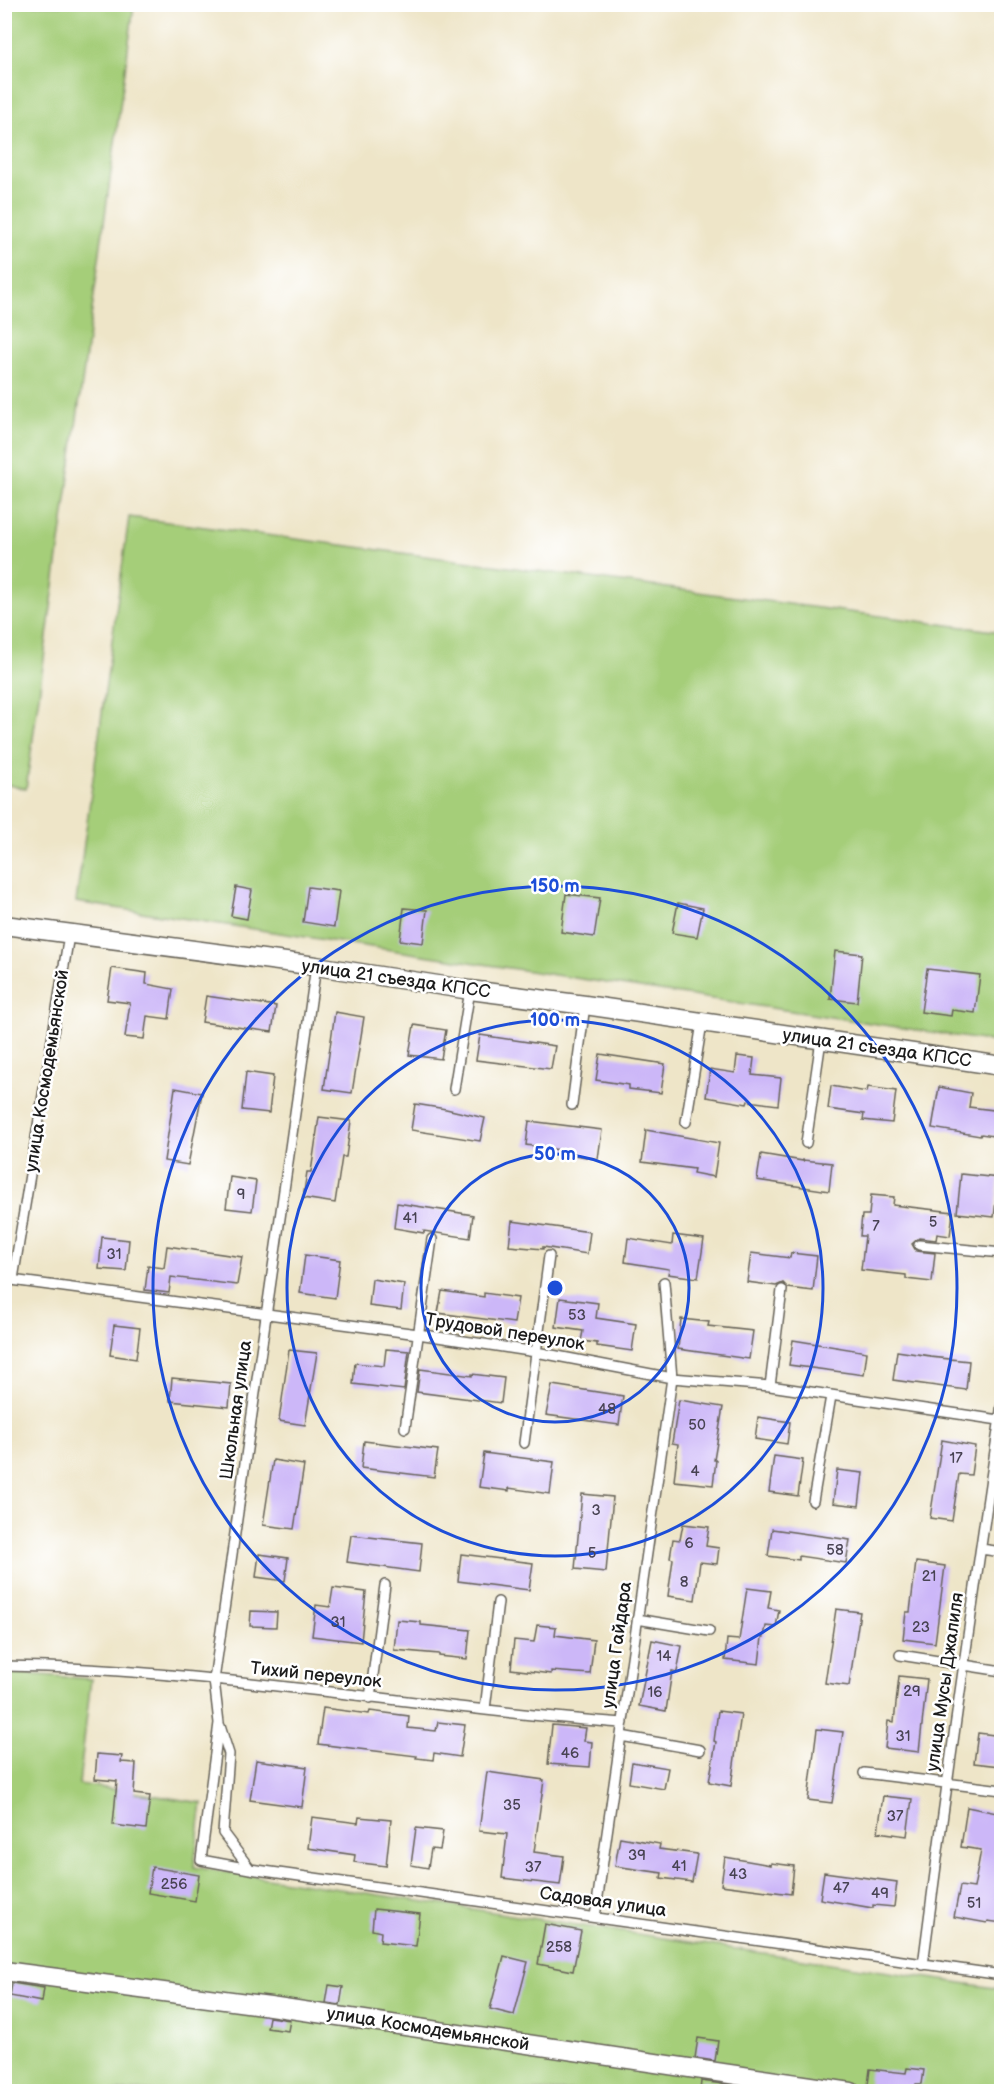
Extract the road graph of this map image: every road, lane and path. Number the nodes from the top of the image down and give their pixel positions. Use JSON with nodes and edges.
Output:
{"nodes":[{"id":1,"x":4,"y":925,"type":"edge"},
{"id":2,"x":69,"y":934,"type":"junction"},
{"id":3,"x":316,"y":966,"type":"junction"},
{"id":4,"x":470,"y":990,"type":"junction"},
{"id":5,"x":585,"y":1005,"type":"junction"},
{"id":6,"x":702,"y":1023,"type":"junction"},
{"id":7,"x":821,"y":1040,"type":"junction"},
{"id":8,"x":1002,"y":1066,"type":"edge"},
{"id":9,"x":454,"y":1089,"type":"dead end"},
{"id":10,"x":572,"y":1105,"type":"dead end"},
{"id":11,"x":686,"y":1122,"type":"dead end"},
{"id":12,"x":806,"y":1143,"type":"dead end"},
{"id":13,"x":432,"y":1239,"type":"dead end"},
{"id":14,"x":920,"y":1245,"type":"dead end"},
{"id":15,"x":1002,"y":1253,"type":"edge"},
{"id":16,"x":549,"y":1256,"type":"dead end"},
{"id":17,"x":9,"y":1279,"type":"edge"},
{"id":18,"x":664,"y":1282,"type":"dead end"},
{"id":19,"x":782,"y":1290,"type":"dead end"},
{"id":20,"x":267,"y":1313,"type":"junction"},
{"id":21,"x":417,"y":1334,"type":"junction"},
{"id":22,"x":536,"y":1352,"type":"junction"},
{"id":23,"x":672,"y":1378,"type":"junction"},
{"id":24,"x":770,"y":1386,"type":"junction"},
{"id":25,"x":831,"y":1396,"type":"junction"},
{"id":26,"x":1002,"y":1404,"type":"edge"},
{"id":27,"x":999,"y":1420,"type":"junction"},
{"id":28,"x":405,"y":1428,"type":"dead end"},
{"id":29,"x":1000,"y":1431,"type":"edge"},
{"id":30,"x":524,"y":1443,"type":"dead end"},
{"id":31,"x":813,"y":1501,"type":"dead end"},
{"id":32,"x":981,"y":1549,"type":"junction"},
{"id":33,"x":1002,"y":1552,"type":"edge"},
{"id":34,"x":385,"y":1585,"type":"dead end"},
{"id":35,"x":498,"y":1602,"type":"dead end"},
{"id":36,"x":638,"y":1619,"type":"junction"},
{"id":37,"x":709,"y":1631,"type":"dead end"},
{"id":38,"x":900,"y":1655,"type":"dead end"},
{"id":39,"x":4,"y":1666,"type":"edge"},
{"id":40,"x":965,"y":1666,"type":"junction"},
{"id":41,"x":1002,"y":1671,"type":"edge"},
{"id":42,"x":214,"y":1680,"type":"junction"},
{"id":43,"x":370,"y":1698,"type":"junction"},
{"id":44,"x":485,"y":1709,"type":"junction"},
{"id":45,"x":219,"y":1723,"type":"junction"},
{"id":46,"x":623,"y":1723,"type":"junction"},
{"id":47,"x":621,"y":1736,"type":"junction"},
{"id":48,"x":700,"y":1750,"type":"dead end"},
{"id":49,"x":864,"y":1773,"type":"dead end"},
{"id":50,"x":947,"y":1783,"type":"junction"},
{"id":51,"x":1002,"y":1790,"type":"edge"},
{"id":52,"x":201,"y":1860,"type":"joint"},
{"id":53,"x":250,"y":1869,"type":"junction"},
{"id":54,"x":595,"y":1917,"type":"junction"},
{"id":55,"x":923,"y":1965,"type":"junction"},
{"id":56,"x":4,"y":1971,"type":"edge"},
{"id":57,"x":1002,"y":1976,"type":"edge"},
{"id":58,"x":851,"y":2091,"type":"edge"}],
"edges":[{"from":1,"to":2,"type":"street","name":"улица 21 съезда КПСС"},
{"from":2,"to":3,"type":"street","name":"улица 21 съезда КПСС"},
{"from":2,"to":17,"type":"lane","name":"улица Космодемьянской"},
{"from":3,"to":4,"type":"street","name":"улица 21 съезда КПСС"},
{"from":3,"to":20,"type":"lane","name":"Школьная улица"},
{"from":4,"to":5,"type":"street","name":"улица 21 съезда КПСС"},
{"from":4,"to":9,"type":"lane"},
{"from":5,"to":6,"type":"street","name":"улица 21 съезда КПСС"},
{"from":5,"to":10,"type":"lane"},
{"from":6,"to":7,"type":"street","name":"улица 21 съезда КПСС"},
{"from":6,"to":11,"type":"lane"},
{"from":7,"to":8,"type":"street","name":"улица 21 съезда КПСС"},
{"from":7,"to":12,"type":"lane"},
{"from":13,"to":21,"type":"lane"},
{"from":14,"to":15,"type":"lane"},
{"from":16,"to":22,"type":"lane"},
{"from":17,"to":20,"type":"lane","name":"Трудовой переулок"},
{"from":18,"to":23,"type":"lane","name":"улица Гайдара"},
{"from":19,"to":24,"type":"lane"},
{"from":20,"to":21,"type":"lane","name":"Трудовой переулок"},
{"from":20,"to":42,"type":"lane","name":"Школьная улица"},
{"from":21,"to":22,"type":"lane","name":"Трудовой переулок"},
{"from":21,"to":28,"type":"lane"},
{"from":22,"to":23,"type":"lane","name":"Трудовой переулок"},
{"from":22,"to":30,"type":"lane"},
{"from":23,"to":24,"type":"lane","name":"Трудовой переулок"},
{"from":23,"to":36,"type":"lane","name":"улица Гайдара"},
{"from":24,"to":25,"type":"lane","name":"Трудовой переулок"},
{"from":25,"to":27,"type":"lane","name":"Трудовой переулок"},
{"from":25,"to":31,"type":"lane"},
{"from":26,"to":27,"type":"lane","name":"улица Мусы Джалиля"},
{"from":27,"to":29,"type":"lane","name":"улица Мусы Джалиля"},
{"from":29,"to":32,"type":"lane","name":"улица Мусы Джалиля"},
{"from":32,"to":33,"type":"lane"},
{"from":32,"to":40,"type":"lane","name":"улица Мусы Джалиля"},
{"from":34,"to":43,"type":"lane"},
{"from":35,"to":44,"type":"lane"},
{"from":36,"to":37,"type":"lane"},
{"from":36,"to":46,"type":"lane","name":"улица Гайдара"},
{"from":38,"to":40,"type":"lane"},
{"from":39,"to":42,"type":"lane","name":"Тихий переулок"},
{"from":40,"to":41,"type":"lane"},
{"from":40,"to":50,"type":"lane","name":"улица Мусы Джалиля"},
{"from":42,"to":43,"type":"lane","name":"Тихий переулок"},
{"from":42,"to":45,"type":"lane","name":"Школьная улица"},
{"from":43,"to":44,"type":"lane","name":"Тихий переулок"},
{"from":44,"to":46,"type":"lane","name":"Тихий переулок"},
{"from":45,"to":52,"type":"lane","name":"Школьная улица"},
{"from":45,"to":53,"type":"lane"},
{"from":46,"to":47,"type":"lane","name":"улица Гайдара"},
{"from":47,"to":48,"type":"lane"},
{"from":47,"to":54,"type":"lane","name":"улица Гайдара"},
{"from":49,"to":50,"type":"lane"},
{"from":50,"to":51,"type":"lane"},
{"from":50,"to":55,"type":"lane","name":"улица Мусы Джалиля"},
{"from":52,"to":53,"type":"lane","name":"Садовая улица"},
{"from":53,"to":54,"type":"lane","name":"Садовая улица"},
{"from":54,"to":55,"type":"lane","name":"Садовая улица"},
{"from":55,"to":57,"type":"lane","name":"Садовая улица"},
{"from":56,"to":58,"type":"street","name":"улица Космодемьянской"}]}
